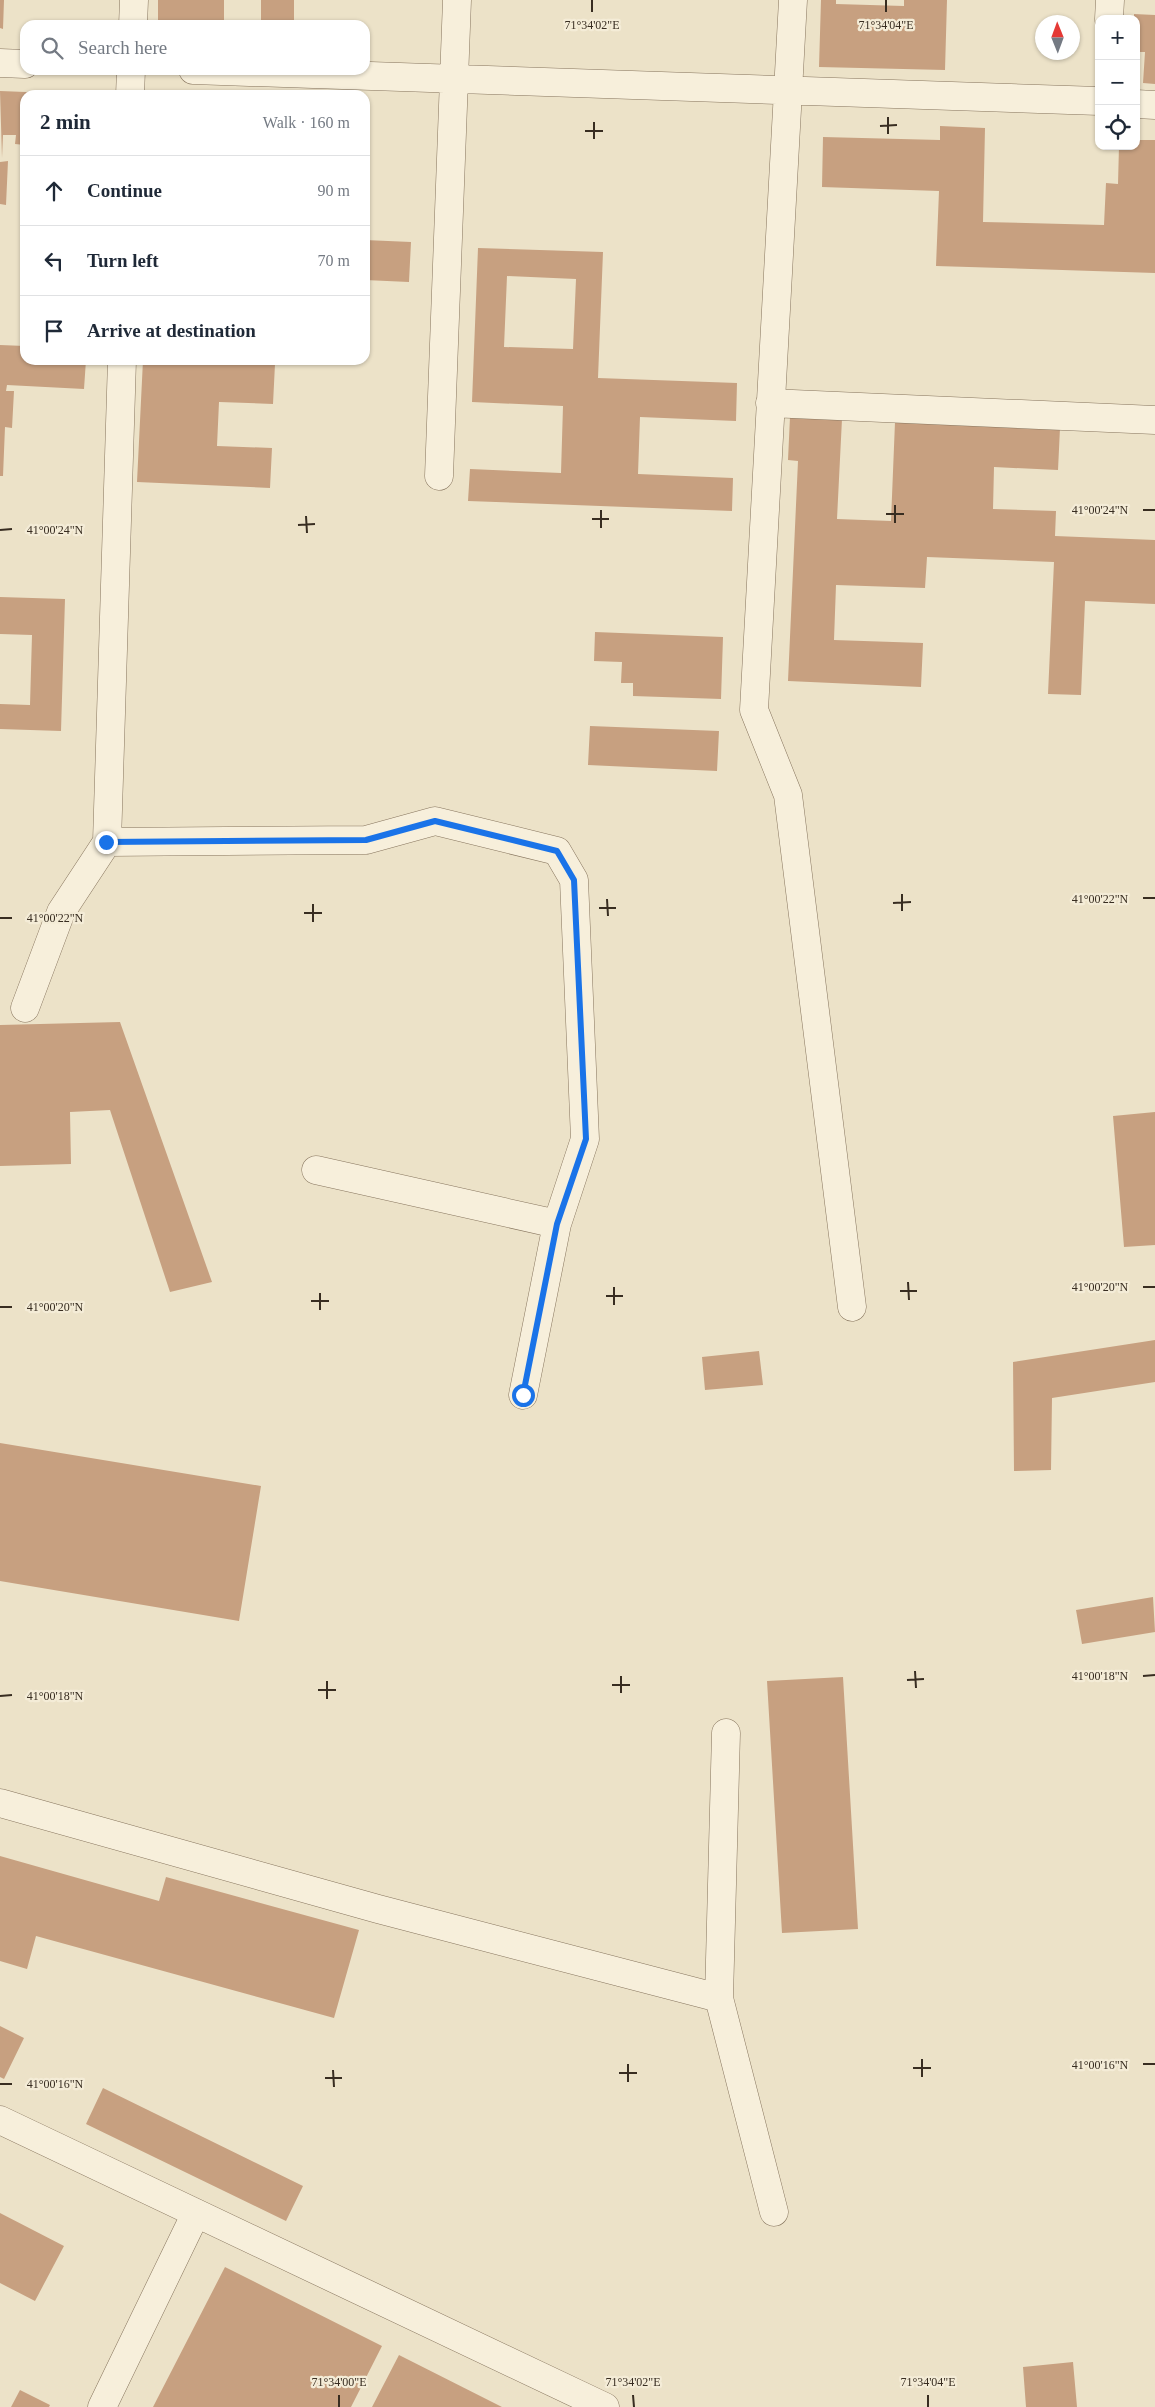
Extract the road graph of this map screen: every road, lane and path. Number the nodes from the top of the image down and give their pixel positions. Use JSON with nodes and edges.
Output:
{"nodes":[{"id":1,"x":134,"y":0,"type":"edge"},
{"id":2,"x":457,"y":0,"type":"edge"},
{"id":3,"x":793,"y":0,"type":"edge"},
{"id":4,"x":1110,"y":0,"type":"edge"},
{"id":5,"x":1109,"y":15,"type":"edge"},
{"id":6,"x":133,"y":20,"type":"edge"},
{"id":7,"x":0,"y":63,"type":"edge"},
{"id":8,"x":20,"y":64,"type":"edge"},
{"id":9,"x":131,"y":75,"type":"edge"},
{"id":10,"x":324,"y":75,"type":"edge"},
{"id":11,"x":455,"y":80,"type":"junction"},
{"id":12,"x":130,"y":90,"type":"edge"},
{"id":13,"x":789,"y":90,"type":"junction"},
{"id":14,"x":1095,"y":101,"type":"edge"},
{"id":15,"x":1140,"y":104,"type":"edge"},
{"id":16,"x":1155,"y":105,"type":"edge"},
{"id":17,"x":122,"y":365,"type":"edge"},
{"id":18,"x":770,"y":403,"type":"junction"},
{"id":19,"x":1155,"y":420,"type":"edge"},
{"id":20,"x":439,"y":476,"type":"dead end"},
{"id":21,"x":106,"y":842,"type":"junction"},
{"id":22,"x":25,"y":1008,"type":"dead end"},
{"id":23,"x":316,"y":1170,"type":"dead end"},
{"id":24,"x":557,"y":1224,"type":"junction"},
{"id":25,"x":852,"y":1307,"type":"dead end"},
{"id":26,"x":523,"y":1395,"type":"dead end"},
{"id":27,"x":726,"y":1733,"type":"dead end"},
{"id":28,"x":0,"y":1803,"type":"edge"},
{"id":29,"x":719,"y":1998,"type":"junction"},
{"id":30,"x":0,"y":2120,"type":"edge"},
{"id":31,"x":774,"y":2212,"type":"dead end"},
{"id":32,"x":196,"y":2213,"type":"junction"},
{"id":33,"x":102,"y":2407,"type":"edge"},
{"id":34,"x":604,"y":2407,"type":"edge"}],
"edges":[{"from":1,"to":6,"type":"street"},
{"from":2,"to":11,"type":"street"},
{"from":3,"to":13,"type":"street"},
{"from":4,"to":5,"type":"street"},
{"from":7,"to":8,"type":"street"},
{"from":9,"to":12,"type":"street"},
{"from":10,"to":11,"type":"street"},
{"from":11,"to":13,"type":"street"},
{"from":11,"to":20,"type":"street"},
{"from":13,"to":14,"type":"street"},
{"from":13,"to":18,"type":"street"},
{"from":15,"to":16,"type":"street"},
{"from":17,"to":21,"type":"street"},
{"from":18,"to":19,"type":"street"},
{"from":18,"to":25,"type":"street"},
{"from":21,"to":22,"type":"street"},
{"from":21,"to":24,"type":"street"},
{"from":23,"to":24,"type":"street"},
{"from":24,"to":26,"type":"street"},
{"from":27,"to":29,"type":"street"},
{"from":28,"to":29,"type":"street"},
{"from":29,"to":31,"type":"street"},
{"from":30,"to":32,"type":"street"},
{"from":32,"to":33,"type":"street"},
{"from":32,"to":34,"type":"street"}]}
